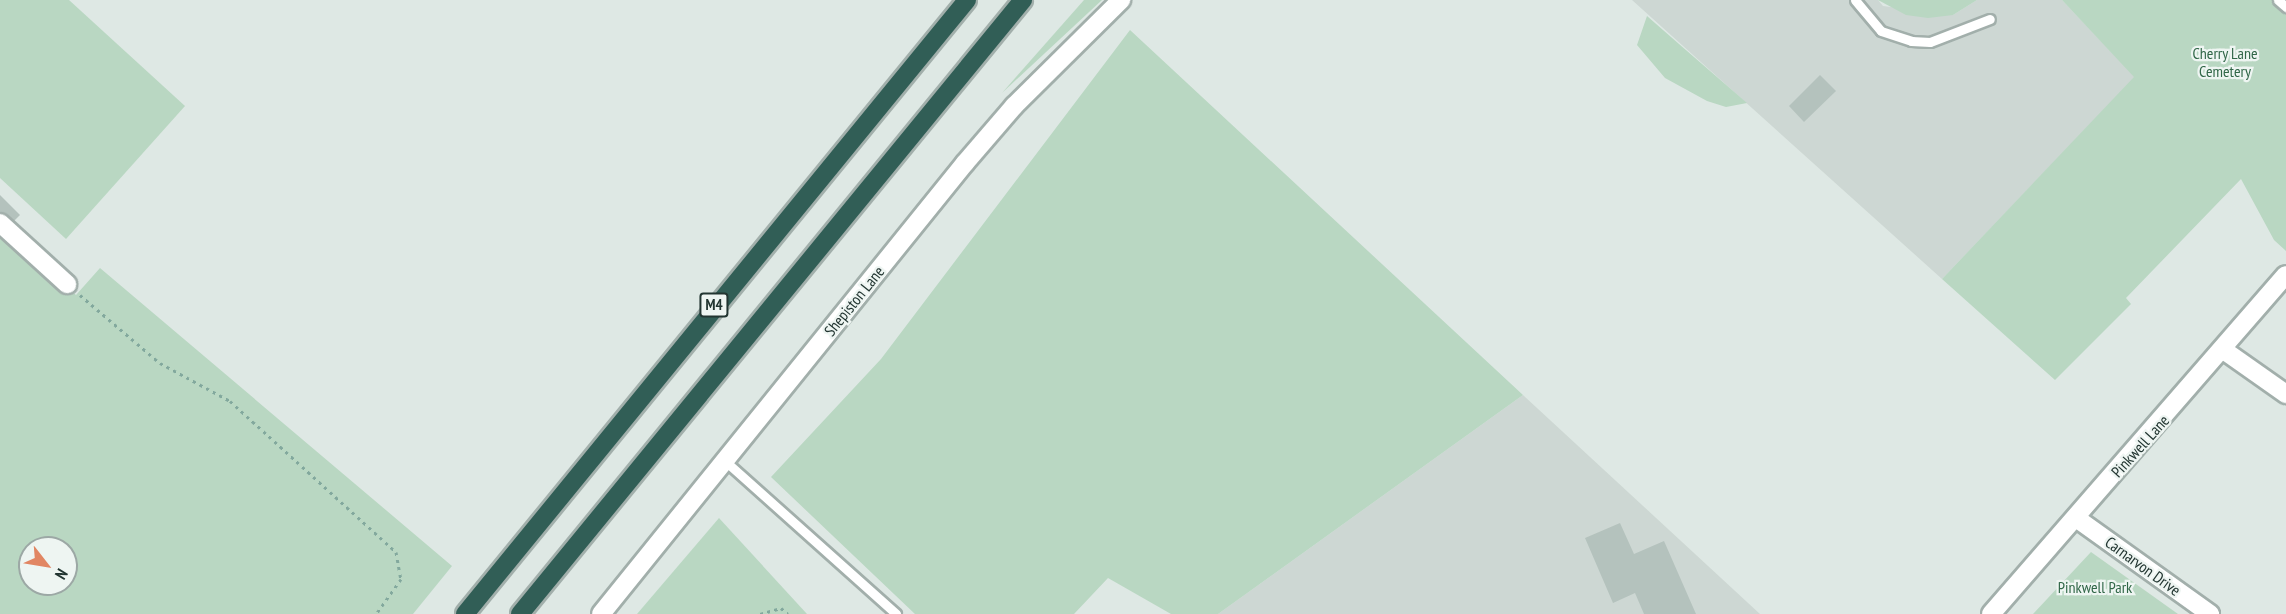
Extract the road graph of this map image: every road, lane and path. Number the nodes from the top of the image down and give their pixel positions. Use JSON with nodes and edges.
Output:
{"nodes":[{"id":1,"x":967,"y":0,"type":"edge"},
{"id":2,"x":1023,"y":0,"type":"edge"},
{"id":3,"x":1121,"y":0,"type":"edge"},
{"id":4,"x":1855,"y":0,"type":"edge"},
{"id":5,"x":2278,"y":0,"type":"edge"},
{"id":6,"x":2286,"y":7,"type":"edge"},
{"id":7,"x":1990,"y":19,"type":"dead end"},
{"id":8,"x":0,"y":223,"type":"edge"},
{"id":9,"x":2286,"y":275,"type":"edge"},
{"id":10,"x":67,"y":284,"type":"joint"},
{"id":11,"x":2225,"y":351,"type":"junction"},
{"id":12,"x":2286,"y":394,"type":"edge"},
{"id":13,"x":724,"y":460,"type":"junction"},
{"id":14,"x":2076,"y":518,"type":"junction"},
{"id":15,"x":376,"y":614,"type":"edge"},
{"id":16,"x":465,"y":614,"type":"edge"},
{"id":17,"x":520,"y":614,"type":"edge"},
{"id":18,"x":601,"y":614,"type":"edge"},
{"id":19,"x":760,"y":614,"type":"edge"},
{"id":20,"x":789,"y":614,"type":"edge"},
{"id":21,"x":896,"y":614,"type":"edge"},
{"id":22,"x":1991,"y":614,"type":"edge"},
{"id":23,"x":2210,"y":614,"type":"edge"}],
"edges":[{"from":1,"to":16,"type":"highway","number":"M4"},
{"from":2,"to":17,"type":"highway"},
{"from":3,"to":13,"type":"street","name":"Shepiston Lane"},
{"from":4,"to":7,"type":"lane"},
{"from":5,"to":6,"type":"lane"},
{"from":8,"to":10,"type":"street"},
{"from":9,"to":11,"type":"street","name":"Pinkwell Lane"},
{"from":10,"to":15,"type":"path"},
{"from":11,"to":12,"type":"street"},
{"from":11,"to":14,"type":"street","name":"Pinkwell Lane"},
{"from":13,"to":18,"type":"street","name":"Shepiston Lane"},
{"from":13,"to":21,"type":"lane"},
{"from":14,"to":22,"type":"street","name":"Pinkwell Lane"},
{"from":14,"to":23,"type":"street","name":"Carnarvon Drive"},
{"from":19,"to":20,"type":"path"}]}
